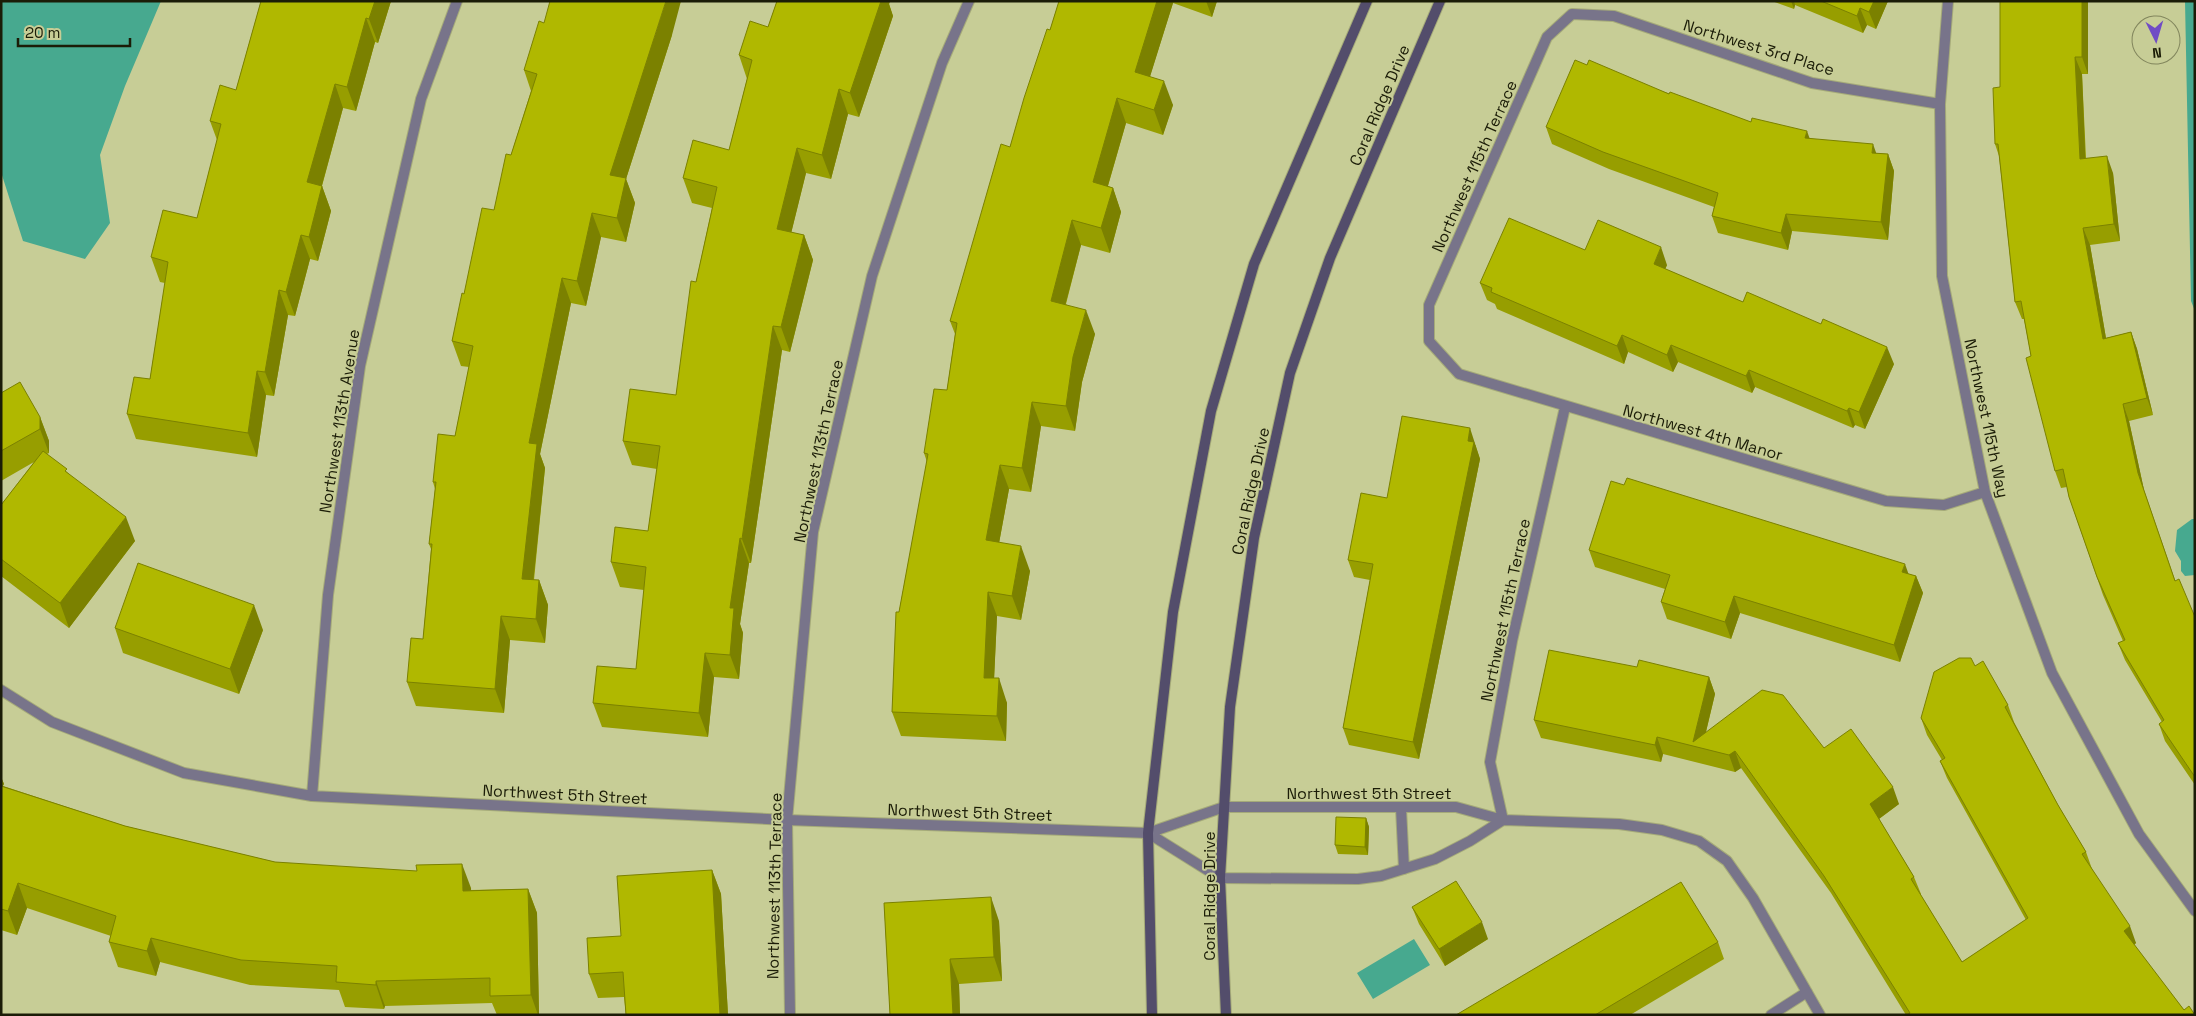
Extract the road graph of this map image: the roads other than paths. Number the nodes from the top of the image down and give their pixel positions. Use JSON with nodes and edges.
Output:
{"nodes":[{"id":1,"x":457,"y":1,"type":"edge"},
{"id":2,"x":969,"y":1,"type":"edge"},
{"id":3,"x":1367,"y":1,"type":"edge"},
{"id":4,"x":1440,"y":1,"type":"edge"},
{"id":5,"x":1948,"y":1,"type":"edge"},
{"id":6,"x":1572,"y":14,"type":"joint"},
{"id":7,"x":1940,"y":104,"type":"junction"},
{"id":8,"x":1429,"y":341,"type":"joint"},
{"id":9,"x":1565,"y":407,"type":"junction"},
{"id":10,"x":1985,"y":492,"type":"junction"},
{"id":11,"x":1,"y":690,"type":"edge"},
{"id":12,"x":312,"y":796,"type":"junction"},
{"id":13,"x":1224,"y":807,"type":"junction"},
{"id":14,"x":1401,"y":808,"type":"junction"},
{"id":15,"x":787,"y":820,"type":"junction"},
{"id":16,"x":1503,"y":820,"type":"junction"},
{"id":17,"x":1148,"y":833,"type":"junction"},
{"id":18,"x":1404,"y":868,"type":"junction"},
{"id":19,"x":1220,"y":878,"type":"junction"},
{"id":20,"x":2195,"y":911,"type":"edge"},
{"id":21,"x":1807,"y":992,"type":"junction"},
{"id":22,"x":790,"y":1015,"type":"edge"},
{"id":23,"x":1152,"y":1015,"type":"edge"},
{"id":24,"x":1226,"y":1015,"type":"edge"},
{"id":25,"x":1771,"y":1015,"type":"edge"},
{"id":26,"x":1820,"y":1015,"type":"edge"}],
"edges":[{"from":1,"to":12,"type":"street","name":"Northwest 113th Avenue"},
{"from":2,"to":15,"type":"street","name":"Northwest 113th Terrace"},
{"from":3,"to":17,"type":"main road"},
{"from":4,"to":13,"type":"main road","name":"Coral Ridge Drive"},
{"from":5,"to":7,"type":"street","name":"Northwest 115th Way"},
{"from":6,"to":7,"type":"street","name":"Northwest 3rd Place"},
{"from":6,"to":8,"type":"street","name":"Northwest 115th Terrace"},
{"from":7,"to":10,"type":"street","name":"Northwest 115th Way"},
{"from":8,"to":9,"type":"street","name":"Northwest 4th Manor"},
{"from":9,"to":10,"type":"street","name":"Northwest 4th Manor"},
{"from":9,"to":16,"type":"street","name":"Northwest 115th Terrace"},
{"from":10,"to":20,"type":"street","name":"Northwest 115th Way"},
{"from":11,"to":12,"type":"street","name":"Northwest 5th Street"},
{"from":12,"to":15,"type":"street","name":"Northwest 5th Street"},
{"from":13,"to":14,"type":"street","name":"Northwest 5th Street"},
{"from":13,"to":17,"type":"street","name":"Northwest 5th Street"},
{"from":13,"to":19,"type":"main road","name":"Coral Ridge Drive"},
{"from":14,"to":16,"type":"street","name":"Northwest 5th Street"},
{"from":14,"to":18,"type":"street"},
{"from":15,"to":17,"type":"street","name":"Northwest 5th Street"},
{"from":15,"to":22,"type":"street","name":"Northwest 113th Terrace"},
{"from":16,"to":18,"type":"street"},
{"from":16,"to":21,"type":"street","name":"Northwest 5th Street"},
{"from":17,"to":19,"type":"street","name":"Northwest 5th Street"},
{"from":17,"to":23,"type":"main road"},
{"from":18,"to":19,"type":"street"},
{"from":19,"to":24,"type":"main road","name":"Coral Ridge Drive"},
{"from":21,"to":25,"type":"street"},
{"from":21,"to":26,"type":"street","name":"Northwest 5th Street"}]}
